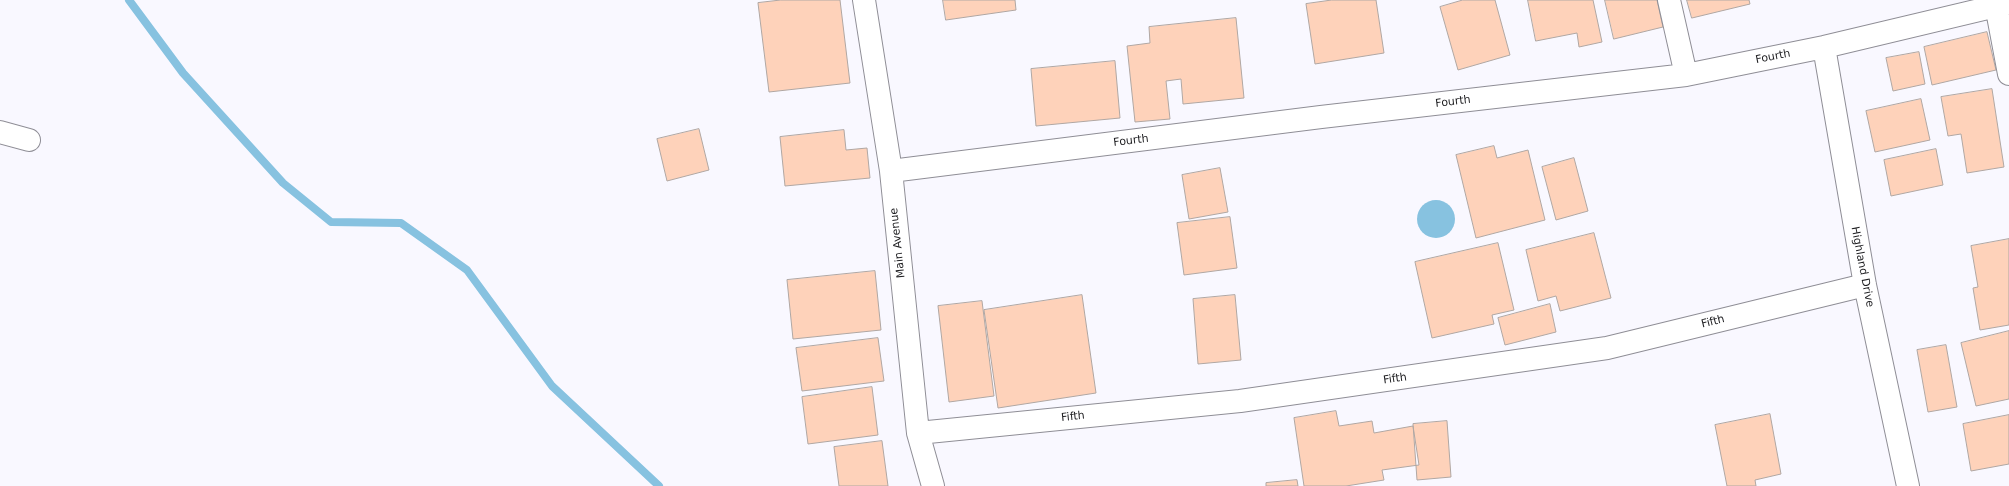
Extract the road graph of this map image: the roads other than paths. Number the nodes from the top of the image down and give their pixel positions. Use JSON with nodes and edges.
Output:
{"nodes":[{"id":1,"x":864,"y":0,"type":"edge"},
{"id":2,"x":1669,"y":0,"type":"edge"},
{"id":3,"x":2003,"y":4,"type":"edge"},
{"id":4,"x":1824,"y":47,"type":"junction"},
{"id":5,"x":2009,"y":74,"type":"edge"},
{"id":6,"x":1686,"y":75,"type":"junction"},
{"id":7,"x":0,"y":132,"type":"edge"},
{"id":8,"x":29,"y":140,"type":"dead end"},
{"id":9,"x":891,"y":171,"type":"junction"},
{"id":10,"x":1864,"y":285,"type":"junction"},
{"id":11,"x":918,"y":433,"type":"junction"},
{"id":12,"x":933,"y":486,"type":"edge"},
{"id":13,"x":1908,"y":486,"type":"edge"}],
"edges":[{"from":1,"to":9,"type":"street","name":"Main Avenue"},
{"from":2,"to":6,"type":"street"},
{"from":3,"to":4,"type":"street","name":"Fourth"},
{"from":3,"to":5,"type":"street"},
{"from":4,"to":6,"type":"street","name":"Fourth"},
{"from":4,"to":10,"type":"street","name":"Highland Drive"},
{"from":6,"to":9,"type":"street","name":"Fourth"},
{"from":7,"to":8,"type":"street"},
{"from":9,"to":11,"type":"street","name":"Main Avenue"},
{"from":10,"to":11,"type":"street","name":"Fifth"},
{"from":10,"to":13,"type":"street","name":"Highland Drive"},
{"from":11,"to":12,"type":"street","name":"Main Avenue"}]}
